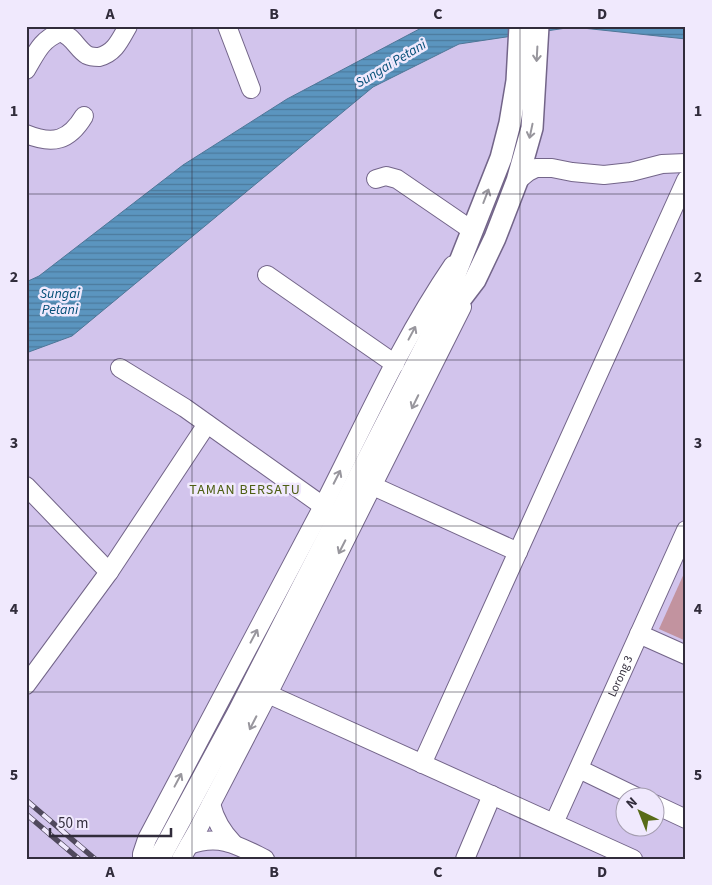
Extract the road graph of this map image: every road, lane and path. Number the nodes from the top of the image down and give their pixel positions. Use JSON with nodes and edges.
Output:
{"nodes":[{"id":1,"x":128,"y":26,"type":"edge"},
{"id":2,"x":227,"y":26,"type":"edge"},
{"id":3,"x":520,"y":26,"type":"edge"},
{"id":4,"x":538,"y":26,"type":"edge"},
{"id":5,"x":26,"y":70,"type":"edge"},
{"id":6,"x":526,"y":82,"type":"junction"},
{"id":7,"x":251,"y":88,"type":"dead end"},
{"id":8,"x":84,"y":116,"type":"dead end"},
{"id":9,"x":26,"y":134,"type":"edge"},
{"id":10,"x":686,"y":163,"type":"edge"},
{"id":11,"x":376,"y":179,"type":"dead end"},
{"id":12,"x":686,"y":180,"type":"edge"},
{"id":13,"x":517,"y":181,"type":"junction"},
{"id":14,"x":473,"y":231,"type":"junction"},
{"id":15,"x":464,"y":254,"type":"junction"},
{"id":16,"x":267,"y":275,"type":"dead end"},
{"id":17,"x":475,"y":280,"type":"junction"},
{"id":18,"x":429,"y":340,"type":"junction"},
{"id":19,"x":395,"y":364,"type":"junction"},
{"id":20,"x":120,"y":368,"type":"dead end"},
{"id":21,"x":207,"y":424,"type":"junction"},
{"id":22,"x":26,"y":486,"type":"edge"},
{"id":23,"x":372,"y":486,"type":"junction"},
{"id":24,"x":323,"y":506,"type":"junction"},
{"id":25,"x":686,"y":530,"type":"edge"},
{"id":26,"x":518,"y":552,"type":"junction"},
{"id":27,"x":110,"y":572,"type":"junction"},
{"id":28,"x":639,"y":634,"type":"junction"},
{"id":29,"x":686,"y":655,"type":"edge"},
{"id":30,"x":26,"y":685,"type":"edge"},
{"id":31,"x":268,"y":694,"type":"junction"},
{"id":32,"x":422,"y":764,"type":"junction"},
{"id":33,"x":578,"y":769,"type":"junction"},
{"id":34,"x":619,"y":788,"type":"edge"},
{"id":35,"x":492,"y":795,"type":"junction"},
{"id":36,"x":211,"y":804,"type":"junction"},
{"id":37,"x":664,"y":809,"type":"edge"},
{"id":38,"x":686,"y":819,"type":"edge"},
{"id":39,"x":554,"y":823,"type":"junction"},
{"id":40,"x":234,"y":843,"type":"junction"},
{"id":41,"x":185,"y":852,"type":"edge"},
{"id":42,"x":626,"y":857,"type":"edge"},
{"id":43,"x":142,"y":859,"type":"edge"},
{"id":44,"x":159,"y":859,"type":"edge"},
{"id":45,"x":265,"y":859,"type":"edge"},
{"id":46,"x":465,"y":859,"type":"edge"}],
"edges":[{"from":1,"to":5,"type":"street"},
{"from":2,"to":7,"type":"street"},
{"from":3,"to":6,"type":"street"},
{"from":4,"to":6,"type":"street","one_way":true},
{"from":6,"to":13,"type":"street","one_way":true},
{"from":14,"to":6,"type":"street","one_way":true},
{"from":8,"to":9,"type":"street"},
{"from":10,"to":13,"type":"street"},
{"from":11,"to":14,"type":"street"},
{"from":12,"to":26,"type":"street"},
{"from":13,"to":17,"type":"street"},
{"from":14,"to":15,"type":"street"},
{"from":15,"to":18,"type":"street"},
{"from":19,"to":15,"type":"street","one_way":true},
{"from":16,"to":19,"type":"street"},
{"from":17,"to":18,"type":"street"},
{"from":17,"to":23,"type":"street","one_way":true},
{"from":18,"to":44,"type":"street"},
{"from":24,"to":19,"type":"street","one_way":true},
{"from":20,"to":21,"type":"street"},
{"from":21,"to":24,"type":"street"},
{"from":21,"to":27,"type":"street"},
{"from":22,"to":27,"type":"street"},
{"from":23,"to":26,"type":"street"},
{"from":23,"to":31,"type":"street","one_way":true},
{"from":43,"to":24,"type":"street","one_way":true},
{"from":25,"to":28,"type":"street","name":"Lorong 3"},
{"from":26,"to":32,"type":"street"},
{"from":27,"to":30,"type":"street"},
{"from":28,"to":29,"type":"street"},
{"from":28,"to":33,"type":"street","name":"Lorong 3"},
{"from":31,"to":32,"type":"street"},
{"from":31,"to":36,"type":"street","one_way":true},
{"from":32,"to":35,"type":"street"},
{"from":33,"to":34,"type":"street"},
{"from":33,"to":39,"type":"street","name":"Lorong 3"},
{"from":35,"to":39,"type":"street"},
{"from":35,"to":46,"type":"street"},
{"from":36,"to":40,"type":"street"},
{"from":36,"to":41,"type":"street"},
{"from":37,"to":38,"type":"street"},
{"from":39,"to":42,"type":"street"},
{"from":40,"to":41,"type":"street"},
{"from":40,"to":45,"type":"street"}]}
